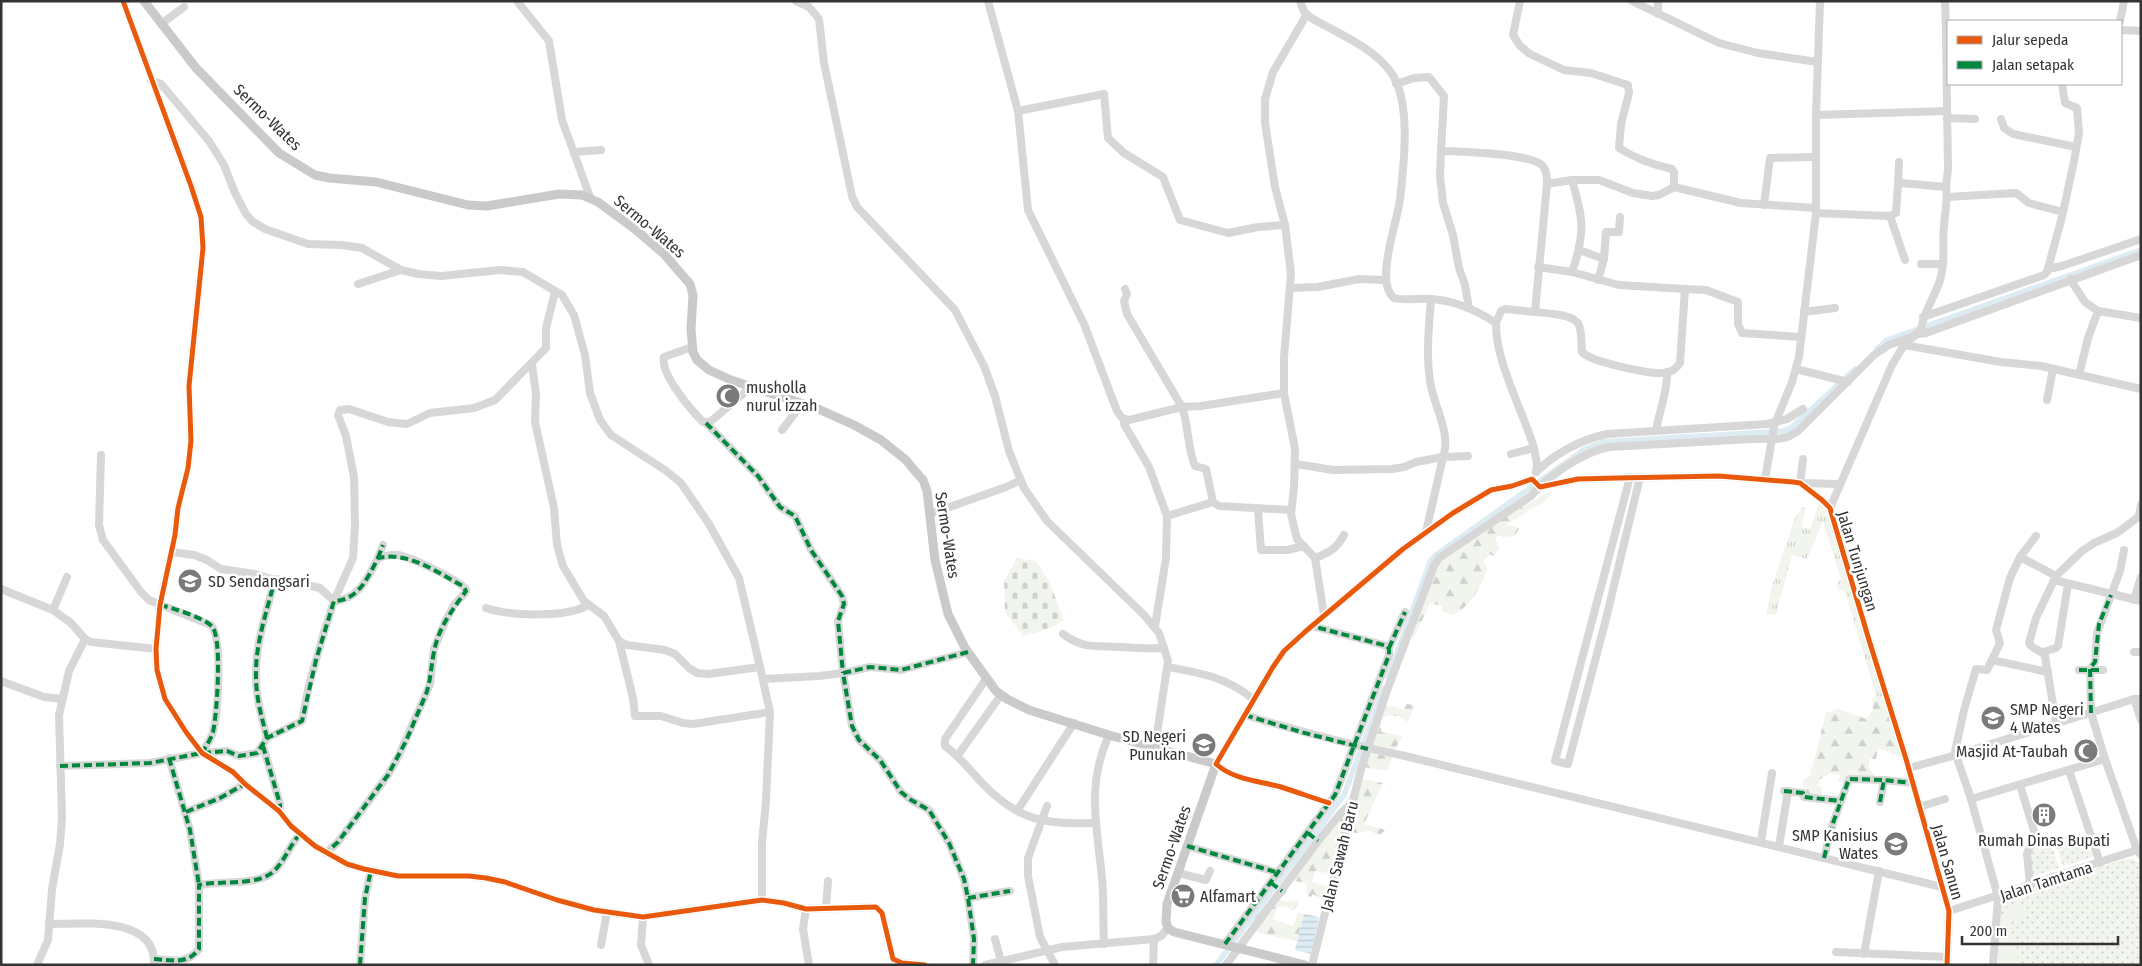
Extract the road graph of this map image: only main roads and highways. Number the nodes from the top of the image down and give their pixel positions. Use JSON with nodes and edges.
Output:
{"nodes":[{"id":1,"x":144,"y":1,"type":"edge"},
{"id":2,"x":1305,"y":965,"type":"edge"}],
"edges":[{"from":1,"to":2,"type":"main road","name":"Sermo-Wates"}]}
